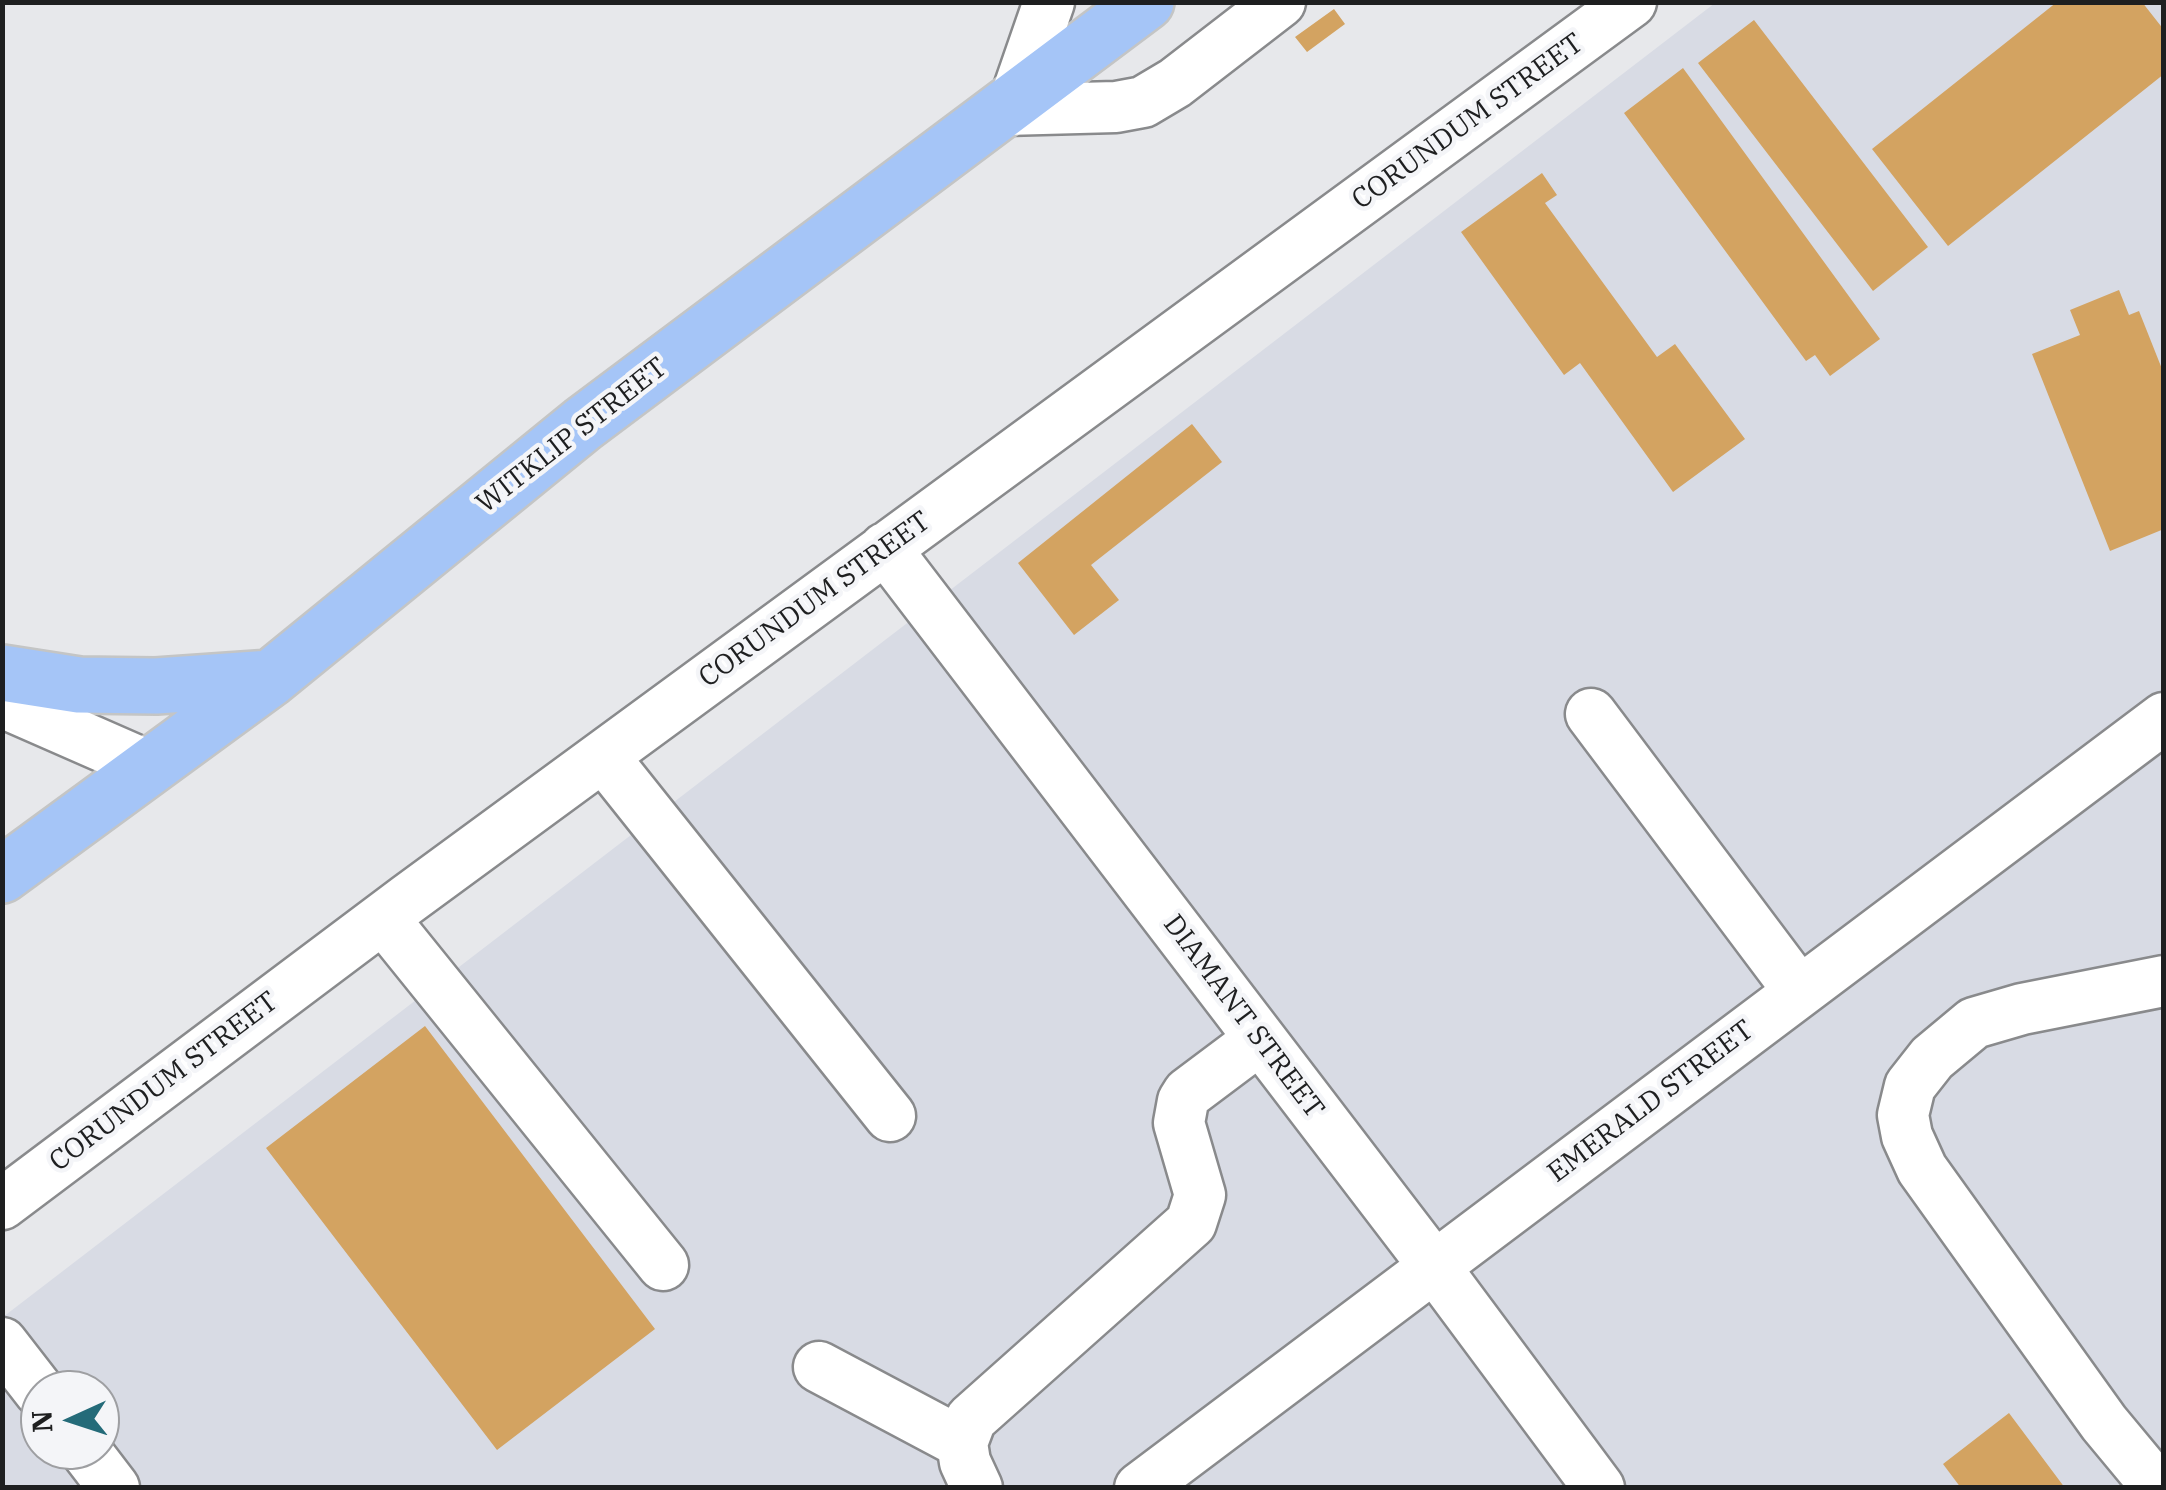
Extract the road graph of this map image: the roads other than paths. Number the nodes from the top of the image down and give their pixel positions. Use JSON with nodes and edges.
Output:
{"nodes":[{"id":1,"x":1049,"y":2,"type":"edge"},
{"id":2,"x":1146,"y":2,"type":"edge"},
{"id":3,"x":1280,"y":2,"type":"edge"},
{"id":4,"x":1631,"y":2,"type":"edge"},
{"id":5,"x":1009,"y":107,"type":"junction"},
{"id":6,"x":886,"y":548,"type":"junction"},
{"id":7,"x":2,"y":673,"type":"edge"},
{"id":8,"x":271,"y":678,"type":"junction"},
{"id":9,"x":2,"y":702,"type":"edge"},
{"id":10,"x":1591,"y":714,"type":"dead end"},
{"id":11,"x":2164,"y":718,"type":"edge"},
{"id":12,"x":603,"y":756,"type":"junction"},
{"id":13,"x":148,"y":766,"type":"junction"},
{"id":14,"x":2,"y":875,"type":"edge"},
{"id":15,"x":383,"y":918,"type":"junction"},
{"id":16,"x":2164,"y":981,"type":"edge"},
{"id":17,"x":1799,"y":991,"type":"junction"},
{"id":18,"x":1260,"y":1039,"type":"junction"},
{"id":19,"x":890,"y":1116,"type":"dead end"},
{"id":20,"x":2,"y":1204,"type":"edge"},
{"id":21,"x":663,"y":1265,"type":"dead end"},
{"id":22,"x":1434,"y":1266,"type":"junction"},
{"id":23,"x":2,"y":1343,"type":"edge"},
{"id":24,"x":819,"y":1368,"type":"dead end"},
{"id":25,"x":23,"y":1370,"type":"edge"},
{"id":26,"x":970,"y":1465,"type":"edge"},
{"id":27,"x":1140,"y":1488,"type":"edge"},
{"id":28,"x":1599,"y":1488,"type":"edge"},
{"id":29,"x":2158,"y":1488,"type":"edge"}],
"edges":[{"from":1,"to":5,"type":"street"},
{"from":2,"to":5,"type":"main road","name":"WITKLIP STREET"},
{"from":3,"to":5,"type":"street"},
{"from":4,"to":6,"type":"street","name":"CORUNDUM STREET"},
{"from":5,"to":8,"type":"main road","name":"WITKLIP STREET"},
{"from":6,"to":12,"type":"street","name":"CORUNDUM STREET"},
{"from":6,"to":18,"type":"street","name":"DIAMANT STREET"},
{"from":7,"to":8,"type":"main road"},
{"from":8,"to":13,"type":"main road","name":"WITKLIP STREET"},
{"from":9,"to":13,"type":"street"},
{"from":10,"to":17,"type":"street"},
{"from":11,"to":17,"type":"street","name":"EMERALD STREET"},
{"from":12,"to":15,"type":"street","name":"CORUNDUM STREET"},
{"from":12,"to":19,"type":"street"},
{"from":13,"to":14,"type":"main road","name":"WITKLIP STREET"},
{"from":15,"to":20,"type":"street","name":"CORUNDUM STREET"},
{"from":15,"to":21,"type":"street"},
{"from":16,"to":29,"type":"street"},
{"from":17,"to":22,"type":"street","name":"EMERALD STREET"},
{"from":18,"to":22,"type":"street","name":"DIAMANT STREET"},
{"from":18,"to":26,"type":"street"},
{"from":22,"to":27,"type":"street","name":"EMERALD STREET"},
{"from":22,"to":28,"type":"street","name":"DIAMANT STREET"},
{"from":23,"to":25,"type":"street"},
{"from":24,"to":26,"type":"street"}]}
